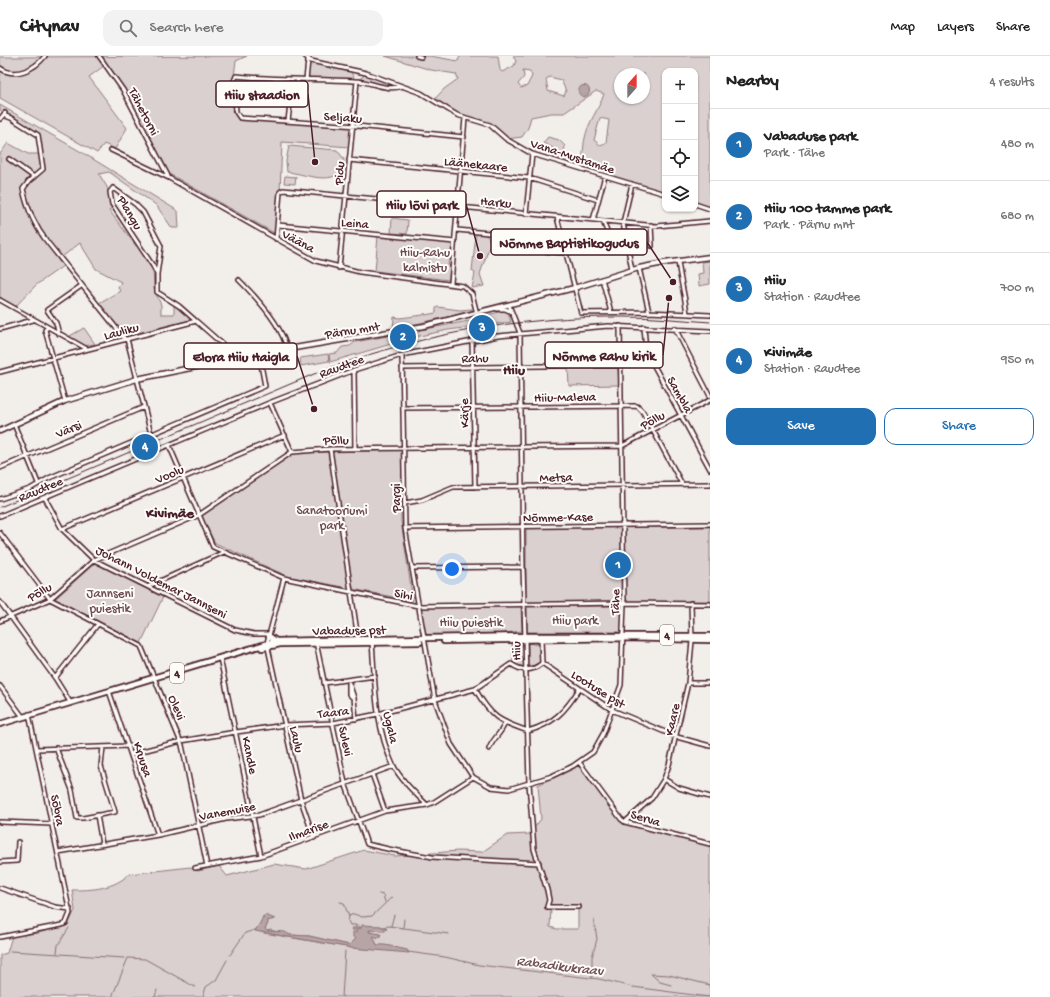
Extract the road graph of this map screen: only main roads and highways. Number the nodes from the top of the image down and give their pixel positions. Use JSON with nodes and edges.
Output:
{"nodes":[{"id":1,"x":710,"y":257,"type":"edge"},
{"id":2,"x":0,"y":431,"type":"edge"},
{"id":3,"x":269,"y":635,"type":"road end"},
{"id":4,"x":710,"y":636,"type":"edge"},
{"id":5,"x":624,"y":637,"type":"junction"},
{"id":6,"x":525,"y":638,"type":"junction"},
{"id":7,"x":692,"y":638,"type":"junction"},
{"id":8,"x":710,"y":640,"type":"edge"},
{"id":9,"x":276,"y":641,"type":"junction"},
{"id":10,"x":316,"y":642,"type":"junction"},
{"id":11,"x":267,"y":644,"type":"junction"},
{"id":12,"x":109,"y":692,"type":"junction"},
{"id":13,"x":30,"y":715,"type":"junction"},
{"id":14,"x":0,"y":725,"type":"edge"}],
"edges":[{"from":1,"to":2,"type":"main road","name":"Pärnu mnt"},
{"from":3,"to":9,"type":"highway"},
{"from":4,"to":7,"type":"highway","name":"Vabaduse pst","number":"4"},
{"from":5,"to":6,"type":"highway","name":"Vabaduse pst","number":"4"},
{"from":5,"to":6,"type":"highway","name":"Vabaduse pst","number":"4"},
{"from":5,"to":7,"type":"highway","name":"Vabaduse pst","number":"4"},
{"from":6,"to":10,"type":"highway","name":"Vabaduse pst","number":"4"},
{"from":7,"to":8,"type":"highway","name":"Vabaduse pst","number":"4"},
{"from":9,"to":10,"type":"highway","name":"Vabaduse pst","number":"4"},
{"from":9,"to":11,"type":"highway","name":"Vabaduse pst","number":"4"},
{"from":10,"to":11,"type":"highway","name":"Vabaduse pst","number":"4"},
{"from":11,"to":12,"type":"highway","name":"Vabaduse pst","number":"4"},
{"from":12,"to":13,"type":"highway","name":"Vabaduse pst","number":"4"},
{"from":12,"to":13,"type":"highway","name":"Vabaduse pst","number":"4"},
{"from":13,"to":14,"type":"highway","name":"Vabaduse pst","number":"4"}]}
